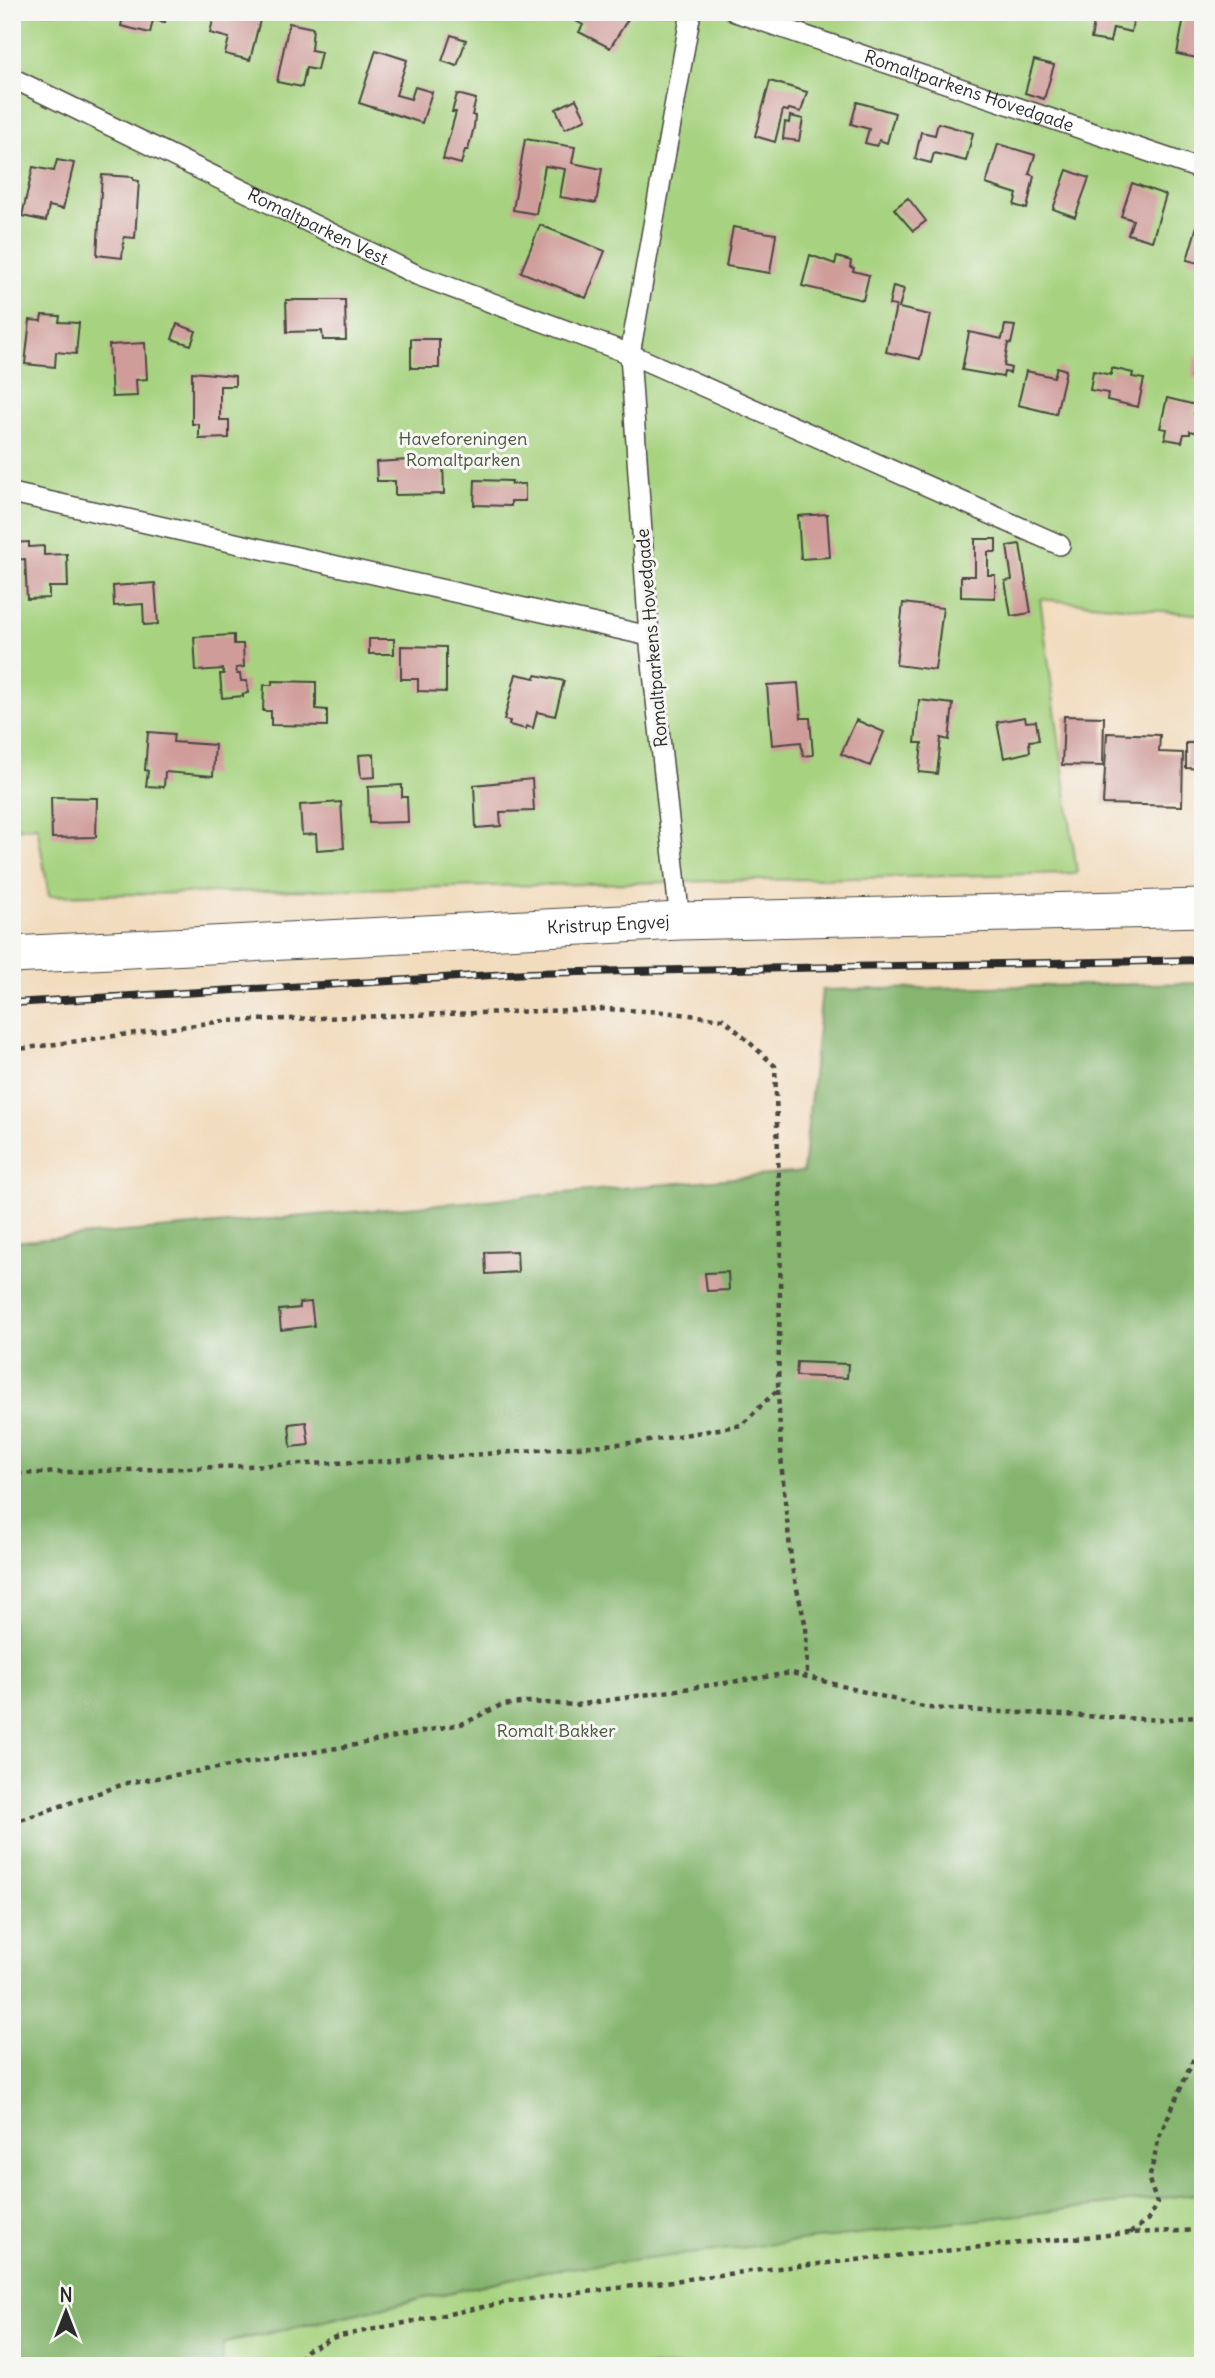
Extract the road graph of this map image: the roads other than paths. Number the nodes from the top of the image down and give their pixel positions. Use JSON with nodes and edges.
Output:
{"nodes":[{"id":1,"x":691,"y":12,"type":"edge"},
{"id":2,"x":735,"y":12,"type":"edge"},
{"id":3,"x":12,"y":78,"type":"edge"},
{"id":4,"x":1203,"y":170,"type":"edge"},
{"id":5,"x":630,"y":354,"type":"junction"},
{"id":6,"x":12,"y":493,"type":"edge"},
{"id":7,"x":1060,"y":545,"type":"dead end"},
{"id":8,"x":649,"y":636,"type":"junction"},
{"id":9,"x":1203,"y":908,"type":"edge"},
{"id":10,"x":680,"y":921,"type":"junction"},
{"id":11,"x":12,"y":955,"type":"edge"}],
"edges":[{"from":1,"to":5,"type":"lane","name":"Romaltparkens Hovedgade"},
{"from":2,"to":4,"type":"lane","name":"Romaltparkens Hovedgade"},
{"from":3,"to":5,"type":"lane","name":"Romaltparken Vest"},
{"from":5,"to":7,"type":"lane"},
{"from":5,"to":8,"type":"lane","name":"Romaltparkens Hovedgade"},
{"from":6,"to":8,"type":"lane"},
{"from":8,"to":10,"type":"lane","name":"Romaltparkens Hovedgade"},
{"from":9,"to":10,"type":"street","name":"Kristrup Engvej"},
{"from":10,"to":11,"type":"street","name":"Kristrup Engvej"}]}
